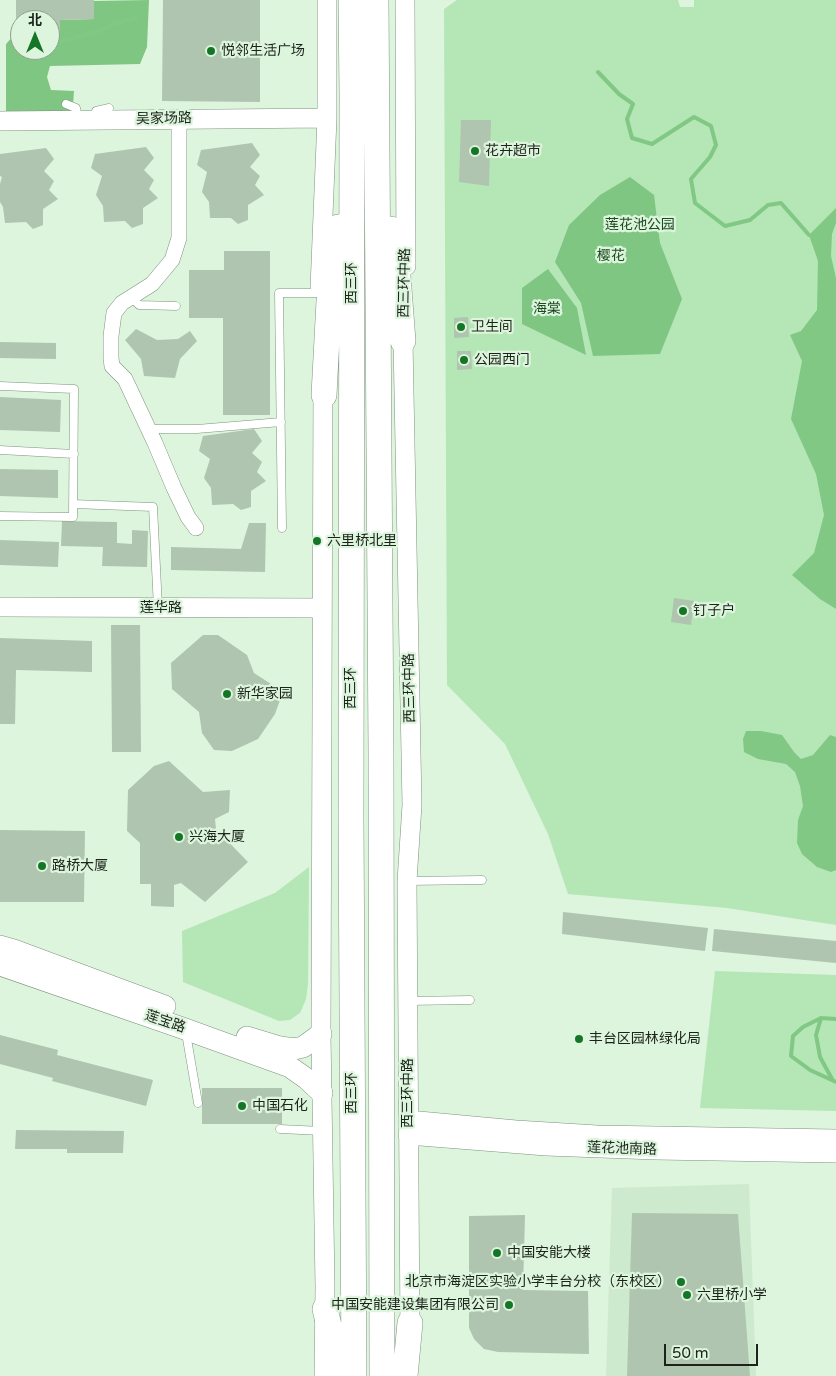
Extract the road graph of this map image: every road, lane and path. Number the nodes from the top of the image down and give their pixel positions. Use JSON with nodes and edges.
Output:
{"nodes":[{"id":1,"x":327,"y":0,"type":"edge"},
{"id":2,"x":351,"y":0,"type":"edge"},
{"id":3,"x":376,"y":0,"type":"edge"},
{"id":4,"x":405,"y":0,"type":"edge"},
{"id":5,"x":378,"y":93,"type":"junction"},
{"id":6,"x":352,"y":94,"type":"junction"},
{"id":7,"x":66,"y":104,"type":"dead end"},
{"id":8,"x":109,"y":108,"type":"dead end"},
{"id":9,"x":327,"y":118,"type":"junction"},
{"id":10,"x":179,"y":119,"type":"junction"},
{"id":11,"x":0,"y":121,"type":"edge"},
{"id":12,"x":86,"y":121,"type":"junction"},
{"id":13,"x":320,"y":293,"type":"junction"},
{"id":14,"x":131,"y":297,"type":"junction"},
{"id":15,"x":176,"y":306,"type":"dead end"},
{"id":16,"x":403,"y":341,"type":"junction"},
{"id":17,"x":0,"y":386,"type":"edge"},
{"id":18,"x":324,"y":394,"type":"junction"},
{"id":19,"x":281,"y":422,"type":"junction"},
{"id":20,"x":149,"y":429,"type":"junction"},
{"id":21,"x":0,"y":450,"type":"edge"},
{"id":22,"x":74,"y":454,"type":"junction"},
{"id":23,"x":73,"y":504,"type":"junction"},
{"id":24,"x":0,"y":516,"type":"edge"},
{"id":25,"x":196,"y":528,"type":"dead end"},
{"id":26,"x":282,"y":528,"type":"dead end"},
{"id":27,"x":0,"y":607,"type":"edge"},
{"id":28,"x":158,"y":608,"type":"junction"},
{"id":29,"x":322,"y":608,"type":"junction"},
{"id":30,"x":482,"y":880,"type":"dead end"},
{"id":31,"x":407,"y":881,"type":"junction"},
{"id":32,"x":0,"y":946,"type":"edge"},
{"id":33,"x":0,"y":965,"type":"edge"},
{"id":34,"x":470,"y":1000,"type":"dead end"},
{"id":35,"x":408,"y":1002,"type":"junction"},
{"id":36,"x":186,"y":1029,"type":"junction"},
{"id":37,"x":321,"y":1034,"type":"junction"},
{"id":38,"x":322,"y":1093,"type":"junction"},
{"id":39,"x":198,"y":1103,"type":"dead end"},
{"id":40,"x":408,"y":1127,"type":"junction"},
{"id":41,"x":280,"y":1129,"type":"dead end"},
{"id":42,"x":322,"y":1131,"type":"junction"},
{"id":43,"x":836,"y":1139,"type":"edge"},
{"id":44,"x":836,"y":1153,"type":"edge"},
{"id":45,"x":325,"y":1309,"type":"junction"},
{"id":46,"x":410,"y":1323,"type":"junction"},
{"id":47,"x":324,"y":1376,"type":"edge"},
{"id":48,"x":341,"y":1376,"type":"edge"},
{"id":49,"x":354,"y":1376,"type":"edge"},
{"id":50,"x":382,"y":1376,"type":"edge"},
{"id":51,"x":405,"y":1376,"type":"edge"},
{"id":52,"x":411,"y":1376,"type":"edge"}],
"edges":[{"from":1,"to":9,"type":"street"},
{"from":2,"to":6,"type":"highway","name":"西三环"},
{"from":3,"to":5,"type":"highway","name":"西三环"},
{"from":4,"to":16,"type":"street","name":"西三环中路"},
{"from":5,"to":16,"type":"highway"},
{"from":5,"to":50,"type":"highway","name":"西三环"},
{"from":6,"to":18,"type":"highway"},
{"from":6,"to":49,"type":"highway","name":"西三环"},
{"from":7,"to":12,"type":"lane"},
{"from":8,"to":12,"type":"lane"},
{"from":9,"to":10,"type":"street","name":"吴家场路"},
{"from":9,"to":13,"type":"street"},
{"from":10,"to":12,"type":"street","name":"吴家场路"},
{"from":10,"to":14,"type":"street"},
{"from":11,"to":12,"type":"street","name":"吴家场路"},
{"from":13,"to":18,"type":"street"},
{"from":13,"to":19,"type":"lane"},
{"from":14,"to":15,"type":"lane"},
{"from":14,"to":20,"type":"street"},
{"from":16,"to":31,"type":"street","name":"西三环中路"},
{"from":17,"to":22,"type":"lane"},
{"from":18,"to":29,"type":"street"},
{"from":19,"to":20,"type":"lane"},
{"from":19,"to":26,"type":"lane"},
{"from":20,"to":25,"type":"street"},
{"from":21,"to":22,"type":"lane"},
{"from":22,"to":23,"type":"lane"},
{"from":23,"to":24,"type":"lane"},
{"from":23,"to":28,"type":"lane"},
{"from":27,"to":28,"type":"street","name":"莲华路"},
{"from":28,"to":29,"type":"street","name":"莲华路"},
{"from":29,"to":37,"type":"street"},
{"from":30,"to":31,"type":"lane"},
{"from":31,"to":35,"type":"street","name":"西三环中路"},
{"from":32,"to":37,"type":"main road","name":"莲宝路"},
{"from":33,"to":36,"type":"main road","name":"莲宝路"},
{"from":34,"to":35,"type":"lane"},
{"from":35,"to":40,"type":"street","name":"西三环中路"},
{"from":36,"to":38,"type":"main road","name":"莲宝路"},
{"from":36,"to":39,"type":"lane"},
{"from":37,"to":38,"type":"street"},
{"from":38,"to":42,"type":"street"},
{"from":40,"to":43,"type":"street","name":"莲花池南路"},
{"from":40,"to":44,"type":"street","name":"莲花池南路"},
{"from":40,"to":46,"type":"street","name":"西三环中路"},
{"from":41,"to":42,"type":"lane"},
{"from":42,"to":45,"type":"street"},
{"from":45,"to":47,"type":"street"},
{"from":45,"to":48,"type":"highway"},
{"from":46,"to":51,"type":"highway"},
{"from":46,"to":52,"type":"street","name":"西三环中路"}]}
